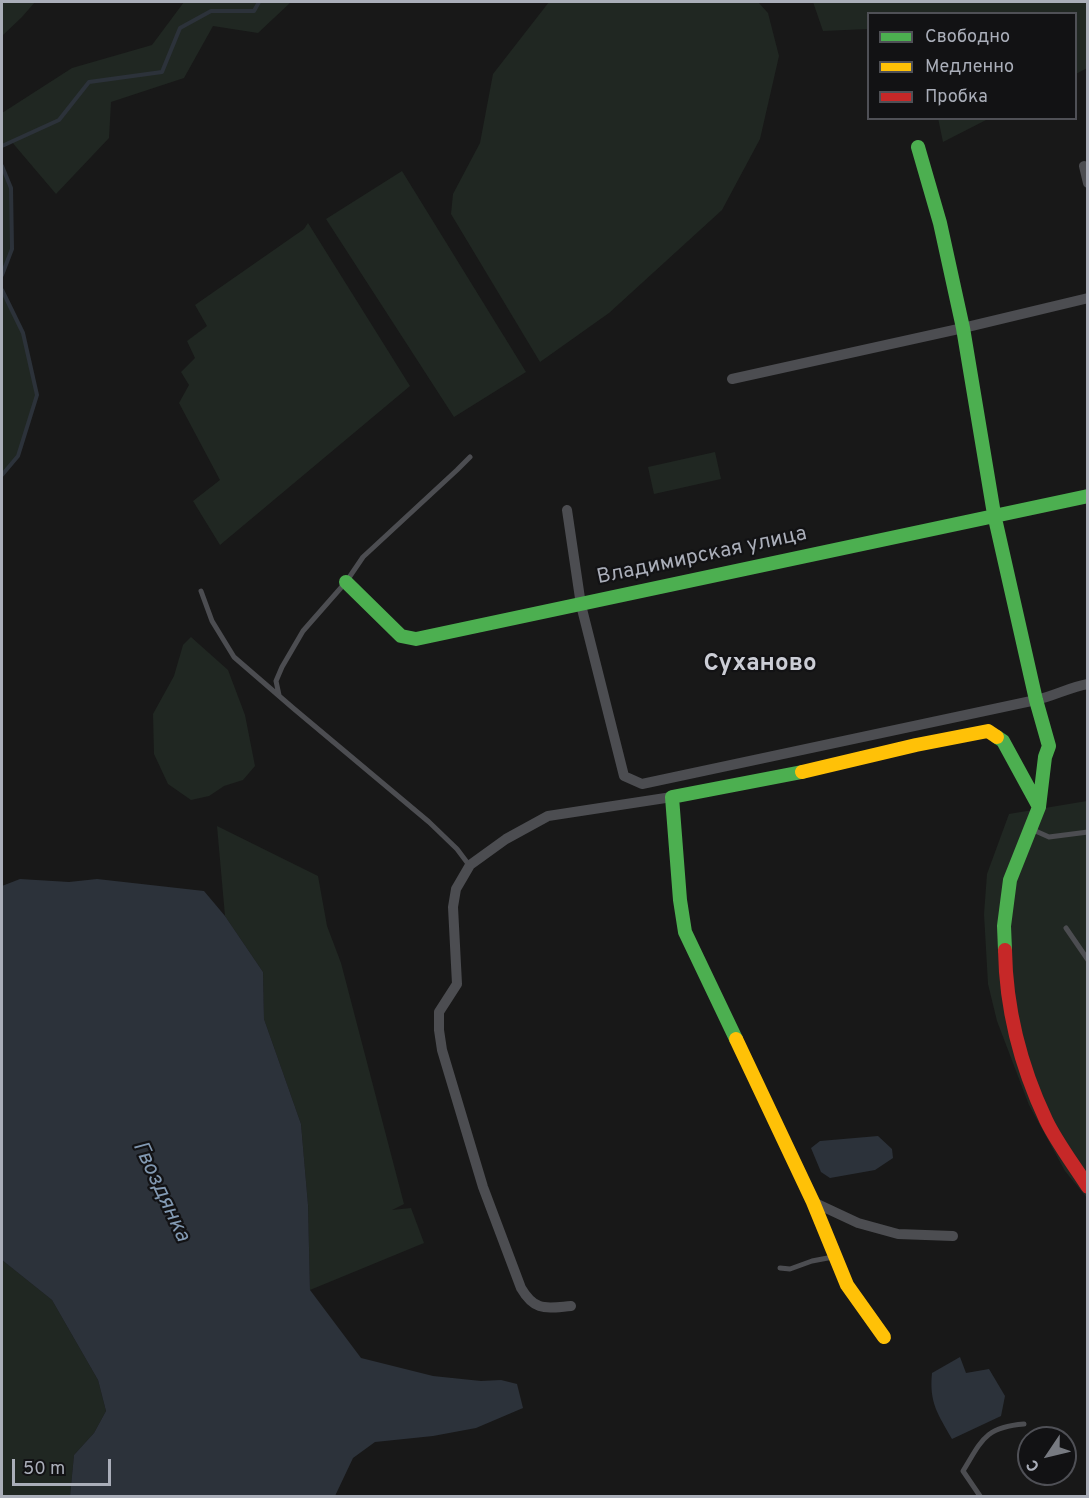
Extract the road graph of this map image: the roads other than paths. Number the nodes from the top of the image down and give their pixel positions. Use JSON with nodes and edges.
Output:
{"nodes":[{"id":1,"x":918,"y":147,"type":"dead end"},
{"id":2,"x":1084,"y":166,"type":"dead end"},
{"id":3,"x":1088,"y":183,"type":"edge"},
{"id":4,"x":1088,"y":297,"type":"edge"},
{"id":5,"x":963,"y":328,"type":"junction"},
{"id":6,"x":732,"y":379,"type":"dead end"},
{"id":7,"x":470,"y":456,"type":"dead end"},
{"id":8,"x":1088,"y":496,"type":"edge"},
{"id":9,"x":567,"y":510,"type":"dead end"},
{"id":10,"x":994,"y":514,"type":"junction"},
{"id":11,"x":346,"y":582,"type":"junction"},
{"id":12,"x":201,"y":591,"type":"dead end"},
{"id":13,"x":582,"y":605,"type":"junction"},
{"id":14,"x":1088,"y":684,"type":"edge"},
{"id":15,"x":279,"y":695,"type":"junction"},
{"id":16,"x":1036,"y":700,"type":"junction"},
{"id":17,"x":672,"y":797,"type":"junction"},
{"id":18,"x":1039,"y":807,"type":"junction"},
{"id":19,"x":1031,"y":829,"type":"junction"},
{"id":20,"x":1088,"y":832,"type":"edge"},
{"id":21,"x":470,"y":865,"type":"junction"},
{"id":22,"x":1066,"y":928,"type":"dead end"},
{"id":23,"x":1088,"y":960,"type":"edge"},
{"id":24,"x":1088,"y":1187,"type":"edge"},
{"id":25,"x":813,"y":1202,"type":"junction"},
{"id":26,"x":953,"y":1236,"type":"dead end"},
{"id":27,"x":835,"y":1257,"type":"junction"},
{"id":28,"x":780,"y":1268,"type":"dead end"},
{"id":29,"x":571,"y":1306,"type":"dead end"},
{"id":30,"x":884,"y":1337,"type":"dead end"},
{"id":31,"x":1024,"y":1424,"type":"dead end"},
{"id":32,"x":980,"y":1497,"type":"edge"}],
"edges":[{"from":1,"to":5,"type":"street"},
{"from":2,"to":3,"type":"street"},
{"from":4,"to":5,"type":"street"},
{"from":5,"to":6,"type":"street"},
{"from":5,"to":10,"type":"street"},
{"from":7,"to":11,"type":"lane"},
{"from":8,"to":10,"type":"street","name":"Владимирская улица"},
{"from":9,"to":13,"type":"street"},
{"from":10,"to":13,"type":"street","name":"Владимирская улица"},
{"from":10,"to":16,"type":"street"},
{"from":11,"to":13,"type":"street","name":"Владимирская улица"},
{"from":11,"to":15,"type":"lane"},
{"from":12,"to":15,"type":"lane"},
{"from":13,"to":16,"type":"street"},
{"from":14,"to":16,"type":"street"},
{"from":15,"to":21,"type":"lane"},
{"from":16,"to":18,"type":"street"},
{"from":17,"to":18,"type":"street"},
{"from":17,"to":21,"type":"street"},
{"from":17,"to":25,"type":"street"},
{"from":18,"to":19,"type":"street"},
{"from":19,"to":20,"type":"lane"},
{"from":19,"to":24,"type":"street"},
{"from":21,"to":29,"type":"street"},
{"from":22,"to":23,"type":"lane"},
{"from":25,"to":26,"type":"street"},
{"from":25,"to":27,"type":"street"},
{"from":27,"to":28,"type":"lane"},
{"from":27,"to":30,"type":"street"},
{"from":31,"to":32,"type":"lane"}]}
